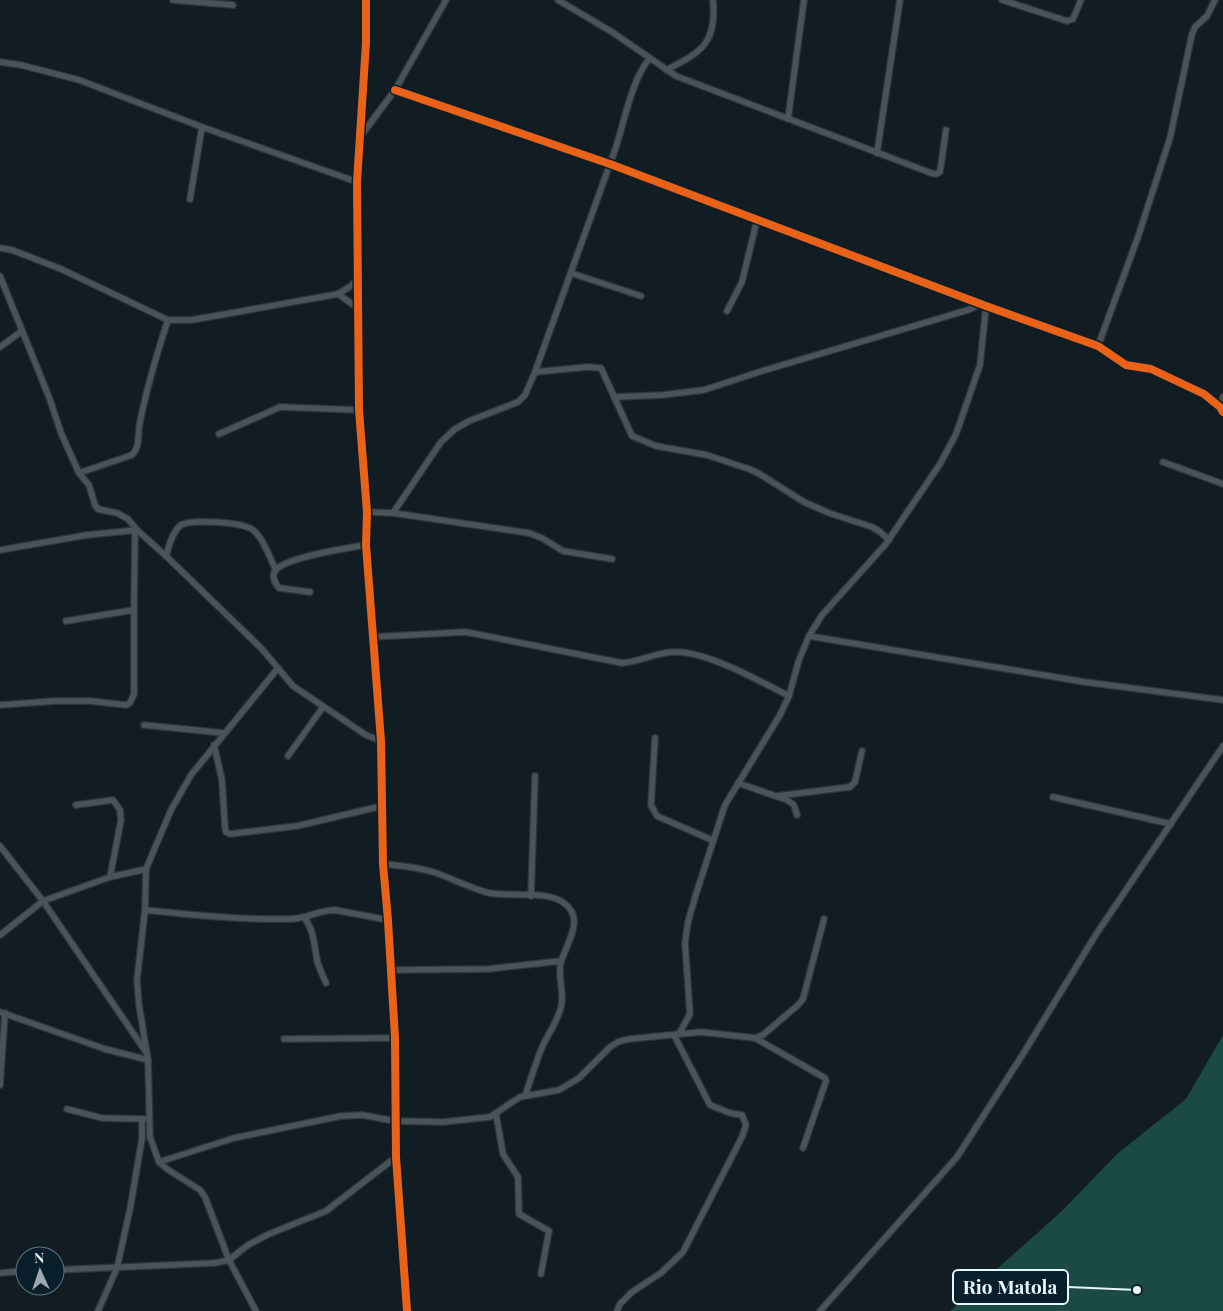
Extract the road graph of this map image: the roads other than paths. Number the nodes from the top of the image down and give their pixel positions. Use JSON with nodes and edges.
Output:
{"nodes":[{"id":1,"x":173,"y":0,"type":"edge"},
{"id":2,"x":366,"y":0,"type":"edge"},
{"id":3,"x":446,"y":0,"type":"edge"},
{"id":4,"x":713,"y":0,"type":"edge"},
{"id":5,"x":804,"y":0,"type":"edge"},
{"id":6,"x":900,"y":0,"type":"edge"},
{"id":7,"x":1002,"y":0,"type":"edge"},
{"id":8,"x":1081,"y":0,"type":"edge"},
{"id":9,"x":1215,"y":0,"type":"edge"},
{"id":10,"x":561,"y":1,"type":"edge"},
{"id":11,"x":232,"y":5,"type":"dead end"},
{"id":12,"x":650,"y":58,"type":"junction"},
{"id":13,"x":0,"y":62,"type":"edge"},
{"id":14,"x":666,"y":70,"type":"junction"},
{"id":15,"x":395,"y":90,"type":"junction"},
{"id":16,"x":788,"y":119,"type":"junction"},
{"id":17,"x":202,"y":127,"type":"junction"},
{"id":18,"x":946,"y":130,"type":"dead end"},
{"id":19,"x":360,"y":138,"type":"junction"},
{"id":20,"x":877,"y":153,"type":"junction"},
{"id":21,"x":610,"y":164,"type":"junction"},
{"id":22,"x":357,"y":182,"type":"junction"},
{"id":23,"x":190,"y":199,"type":"dead end"},
{"id":24,"x":756,"y":220,"type":"junction"},
{"id":25,"x":0,"y":248,"type":"edge"},
{"id":26,"x":571,"y":273,"type":"junction"},
{"id":27,"x":0,"y":276,"type":"edge"},
{"id":28,"x":357,"y":278,"type":"junction"},
{"id":29,"x":338,"y":294,"type":"junction"},
{"id":30,"x":641,"y":296,"type":"dead end"},
{"id":31,"x":984,"y":305,"type":"junction"},
{"id":32,"x":359,"y":309,"type":"junction"},
{"id":33,"x":727,"y":311,"type":"dead end"},
{"id":34,"x":168,"y":320,"type":"junction"},
{"id":35,"x":22,"y":331,"type":"junction"},
{"id":36,"x":1098,"y":346,"type":"junction"},
{"id":37,"x":0,"y":347,"type":"edge"},
{"id":38,"x":535,"y":372,"type":"junction"},
{"id":39,"x":614,"y":397,"type":"junction"},
{"id":40,"x":1223,"y":397,"type":"edge"},
{"id":41,"x":1222,"y":409,"type":"edge"},
{"id":42,"x":359,"y":410,"type":"junction"},
{"id":43,"x":219,"y":434,"type":"dead end"},
{"id":44,"x":1162,"y":462,"type":"dead end"},
{"id":45,"x":79,"y":473,"type":"junction"},
{"id":46,"x":1223,"y":484,"type":"edge"},
{"id":47,"x":367,"y":512,"type":"junction"},
{"id":48,"x":393,"y":513,"type":"junction"},
{"id":49,"x":136,"y":531,"type":"junction"},
{"id":50,"x":889,"y":540,"type":"junction"},
{"id":51,"x":366,"y":545,"type":"junction"},
{"id":52,"x":0,"y":550,"type":"edge"},
{"id":53,"x":166,"y":556,"type":"junction"},
{"id":54,"x":612,"y":560,"type":"dead end"},
{"id":55,"x":276,"y":570,"type":"junction"},
{"id":56,"x":310,"y":592,"type":"dead end"},
{"id":57,"x":134,"y":610,"type":"junction"},
{"id":58,"x":66,"y":622,"type":"dead end"},
{"id":59,"x":810,"y":636,"type":"junction"},
{"id":60,"x":372,"y":637,"type":"junction"},
{"id":61,"x":278,"y":668,"type":"junction"},
{"id":62,"x":788,"y":696,"type":"junction"},
{"id":63,"x":1223,"y":700,"type":"edge"},
{"id":64,"x":0,"y":705,"type":"edge"},
{"id":65,"x":323,"y":707,"type":"junction"},
{"id":66,"x":144,"y":724,"type":"dead end"},
{"id":67,"x":224,"y":733,"type":"junction"},
{"id":68,"x":656,"y":738,"type":"dead end"},
{"id":69,"x":380,"y":741,"type":"junction"},
{"id":70,"x":214,"y":745,"type":"junction"},
{"id":71,"x":1223,"y":746,"type":"edge"},
{"id":72,"x":862,"y":751,"type":"dead end"},
{"id":73,"x":288,"y":756,"type":"dead end"},
{"id":74,"x":535,"y":776,"type":"dead end"},
{"id":75,"x":738,"y":783,"type":"junction"},
{"id":76,"x":778,"y":796,"type":"junction"},
{"id":77,"x":1053,"y":796,"type":"dead end"},
{"id":78,"x":76,"y":805,"type":"dead end"},
{"id":79,"x":382,"y":806,"type":"junction"},
{"id":80,"x":797,"y":815,"type":"dead end"},
{"id":81,"x":1171,"y":824,"type":"junction"},
{"id":82,"x":712,"y":840,"type":"junction"},
{"id":83,"x":0,"y":846,"type":"edge"},
{"id":84,"x":383,"y":864,"type":"junction"},
{"id":85,"x":146,"y":869,"type":"junction"},
{"id":86,"x":110,"y":877,"type":"junction"},
{"id":87,"x":531,"y":896,"type":"junction"},
{"id":88,"x":43,"y":902,"type":"junction"},
{"id":89,"x":145,"y":910,"type":"junction"},
{"id":90,"x":304,"y":917,"type":"junction"},
{"id":91,"x":824,"y":919,"type":"dead end"},
{"id":92,"x":388,"y":920,"type":"junction"},
{"id":93,"x":0,"y":934,"type":"edge"},
{"id":94,"x":561,"y":961,"type":"junction"},
{"id":95,"x":391,"y":970,"type":"junction"},
{"id":96,"x":326,"y":983,"type":"dead end"},
{"id":97,"x":2,"y":1013,"type":"edge"},
{"id":98,"x":676,"y":1034,"type":"junction"},
{"id":99,"x":395,"y":1038,"type":"junction"},
{"id":100,"x":755,"y":1038,"type":"junction"},
{"id":101,"x":284,"y":1039,"type":"dead end"},
{"id":102,"x":148,"y":1057,"type":"junction"},
{"id":103,"x":0,"y":1085,"type":"edge"},
{"id":104,"x":525,"y":1096,"type":"junction"},
{"id":105,"x":67,"y":1109,"type":"dead end"},
{"id":106,"x":496,"y":1114,"type":"junction"},
{"id":107,"x":145,"y":1119,"type":"junction"},
{"id":108,"x":395,"y":1121,"type":"junction"},
{"id":109,"x":803,"y":1148,"type":"dead end"},
{"id":110,"x":396,"y":1156,"type":"junction"},
{"id":111,"x":159,"y":1162,"type":"junction"},
{"id":112,"x":228,"y":1260,"type":"junction"},
{"id":113,"x":116,"y":1268,"type":"junction"},
{"id":114,"x":65,"y":1270,"type":"edge"},
{"id":115,"x":15,"y":1272,"type":"edge"},
{"id":116,"x":0,"y":1273,"type":"edge"},
{"id":117,"x":541,"y":1274,"type":"dead end"},
{"id":118,"x":98,"y":1311,"type":"edge"},
{"id":119,"x":256,"y":1311,"type":"edge"},
{"id":120,"x":407,"y":1311,"type":"edge"},
{"id":121,"x":617,"y":1311,"type":"edge"},
{"id":122,"x":820,"y":1311,"type":"edge"}],
"edges":[{"from":1,"to":11,"type":"street"},
{"from":2,"to":19,"type":"street"},
{"from":3,"to":15,"type":"street"},
{"from":4,"to":14,"type":"street"},
{"from":5,"to":16,"type":"street"},
{"from":6,"to":20,"type":"street"},
{"from":7,"to":8,"type":"street"},
{"from":9,"to":36,"type":"street"},
{"from":10,"to":12,"type":"street"},
{"from":12,"to":14,"type":"street"},
{"from":12,"to":21,"type":"street"},
{"from":13,"to":17,"type":"street"},
{"from":14,"to":16,"type":"street"},
{"from":15,"to":19,"type":"street"},
{"from":15,"to":21,"type":"street"},
{"from":16,"to":20,"type":"street"},
{"from":17,"to":22,"type":"street"},
{"from":17,"to":23,"type":"street"},
{"from":18,"to":20,"type":"street"},
{"from":19,"to":22,"type":"street"},
{"from":21,"to":24,"type":"street"},
{"from":21,"to":26,"type":"street"},
{"from":22,"to":28,"type":"street"},
{"from":24,"to":31,"type":"street"},
{"from":24,"to":33,"type":"street"},
{"from":25,"to":34,"type":"street"},
{"from":26,"to":30,"type":"street"},
{"from":26,"to":38,"type":"street"},
{"from":27,"to":35,"type":"street"},
{"from":28,"to":29,"type":"street"},
{"from":28,"to":32,"type":"street"},
{"from":29,"to":32,"type":"street"},
{"from":29,"to":34,"type":"street"},
{"from":31,"to":36,"type":"street"},
{"from":31,"to":39,"type":"street"},
{"from":31,"to":50,"type":"street"},
{"from":32,"to":42,"type":"street"},
{"from":34,"to":45,"type":"street"},
{"from":35,"to":37,"type":"street"},
{"from":35,"to":45,"type":"street"},
{"from":36,"to":41,"type":"street"},
{"from":38,"to":39,"type":"street"},
{"from":38,"to":48,"type":"street"},
{"from":39,"to":50,"type":"street"},
{"from":40,"to":41,"type":"street"},
{"from":42,"to":43,"type":"street"},
{"from":42,"to":47,"type":"street"},
{"from":44,"to":46,"type":"street"},
{"from":45,"to":49,"type":"street"},
{"from":47,"to":48,"type":"street"},
{"from":47,"to":51,"type":"street"},
{"from":48,"to":54,"type":"street"},
{"from":49,"to":52,"type":"street"},
{"from":49,"to":53,"type":"street"},
{"from":49,"to":57,"type":"street"},
{"from":50,"to":59,"type":"street"},
{"from":51,"to":55,"type":"street"},
{"from":51,"to":60,"type":"street"},
{"from":53,"to":55,"type":"street"},
{"from":53,"to":61,"type":"street"},
{"from":55,"to":56,"type":"street"},
{"from":57,"to":58,"type":"street"},
{"from":57,"to":64,"type":"street"},
{"from":59,"to":62,"type":"street"},
{"from":59,"to":63,"type":"street"},
{"from":60,"to":62,"type":"street"},
{"from":60,"to":69,"type":"street"},
{"from":61,"to":65,"type":"street"},
{"from":61,"to":67,"type":"street"},
{"from":62,"to":75,"type":"street"},
{"from":65,"to":69,"type":"street"},
{"from":65,"to":73,"type":"street"},
{"from":66,"to":67,"type":"street"},
{"from":67,"to":70,"type":"street"},
{"from":68,"to":82,"type":"street"},
{"from":69,"to":79,"type":"street"},
{"from":70,"to":79,"type":"street"},
{"from":70,"to":85,"type":"street"},
{"from":71,"to":81,"type":"street"},
{"from":72,"to":76,"type":"street"},
{"from":74,"to":87,"type":"street"},
{"from":75,"to":76,"type":"street"},
{"from":75,"to":82,"type":"street"},
{"from":76,"to":80,"type":"street"},
{"from":77,"to":81,"type":"street"},
{"from":78,"to":86,"type":"street"},
{"from":79,"to":84,"type":"street"},
{"from":81,"to":122,"type":"street"},
{"from":82,"to":98,"type":"street"},
{"from":83,"to":88,"type":"street"},
{"from":84,"to":87,"type":"street"},
{"from":84,"to":92,"type":"street"},
{"from":85,"to":86,"type":"street"},
{"from":85,"to":89,"type":"street"},
{"from":86,"to":88,"type":"street"},
{"from":87,"to":94,"type":"street"},
{"from":88,"to":93,"type":"street"},
{"from":88,"to":102,"type":"street"},
{"from":89,"to":90,"type":"street"},
{"from":89,"to":102,"type":"street"},
{"from":90,"to":92,"type":"street"},
{"from":90,"to":96,"type":"street"},
{"from":91,"to":100,"type":"street"},
{"from":92,"to":95,"type":"street"},
{"from":94,"to":95,"type":"street"},
{"from":94,"to":104,"type":"street"},
{"from":95,"to":99,"type":"street"},
{"from":97,"to":102,"type":"street"},
{"from":97,"to":103,"type":"street"},
{"from":98,"to":100,"type":"street"},
{"from":98,"to":104,"type":"street"},
{"from":98,"to":121,"type":"street"},
{"from":99,"to":101,"type":"street"},
{"from":99,"to":108,"type":"street"},
{"from":100,"to":109,"type":"street"},
{"from":102,"to":107,"type":"street"},
{"from":104,"to":106,"type":"street"},
{"from":105,"to":107,"type":"street"},
{"from":106,"to":108,"type":"street"},
{"from":106,"to":117,"type":"street"},
{"from":107,"to":111,"type":"street"},
{"from":107,"to":113,"type":"street"},
{"from":108,"to":110,"type":"street"},
{"from":108,"to":111,"type":"street"},
{"from":110,"to":112,"type":"street"},
{"from":110,"to":120,"type":"street"},
{"from":111,"to":112,"type":"street"},
{"from":112,"to":113,"type":"street"},
{"from":112,"to":119,"type":"street"},
{"from":113,"to":114,"type":"street"},
{"from":113,"to":118,"type":"street"},
{"from":115,"to":116,"type":"street"}]}
